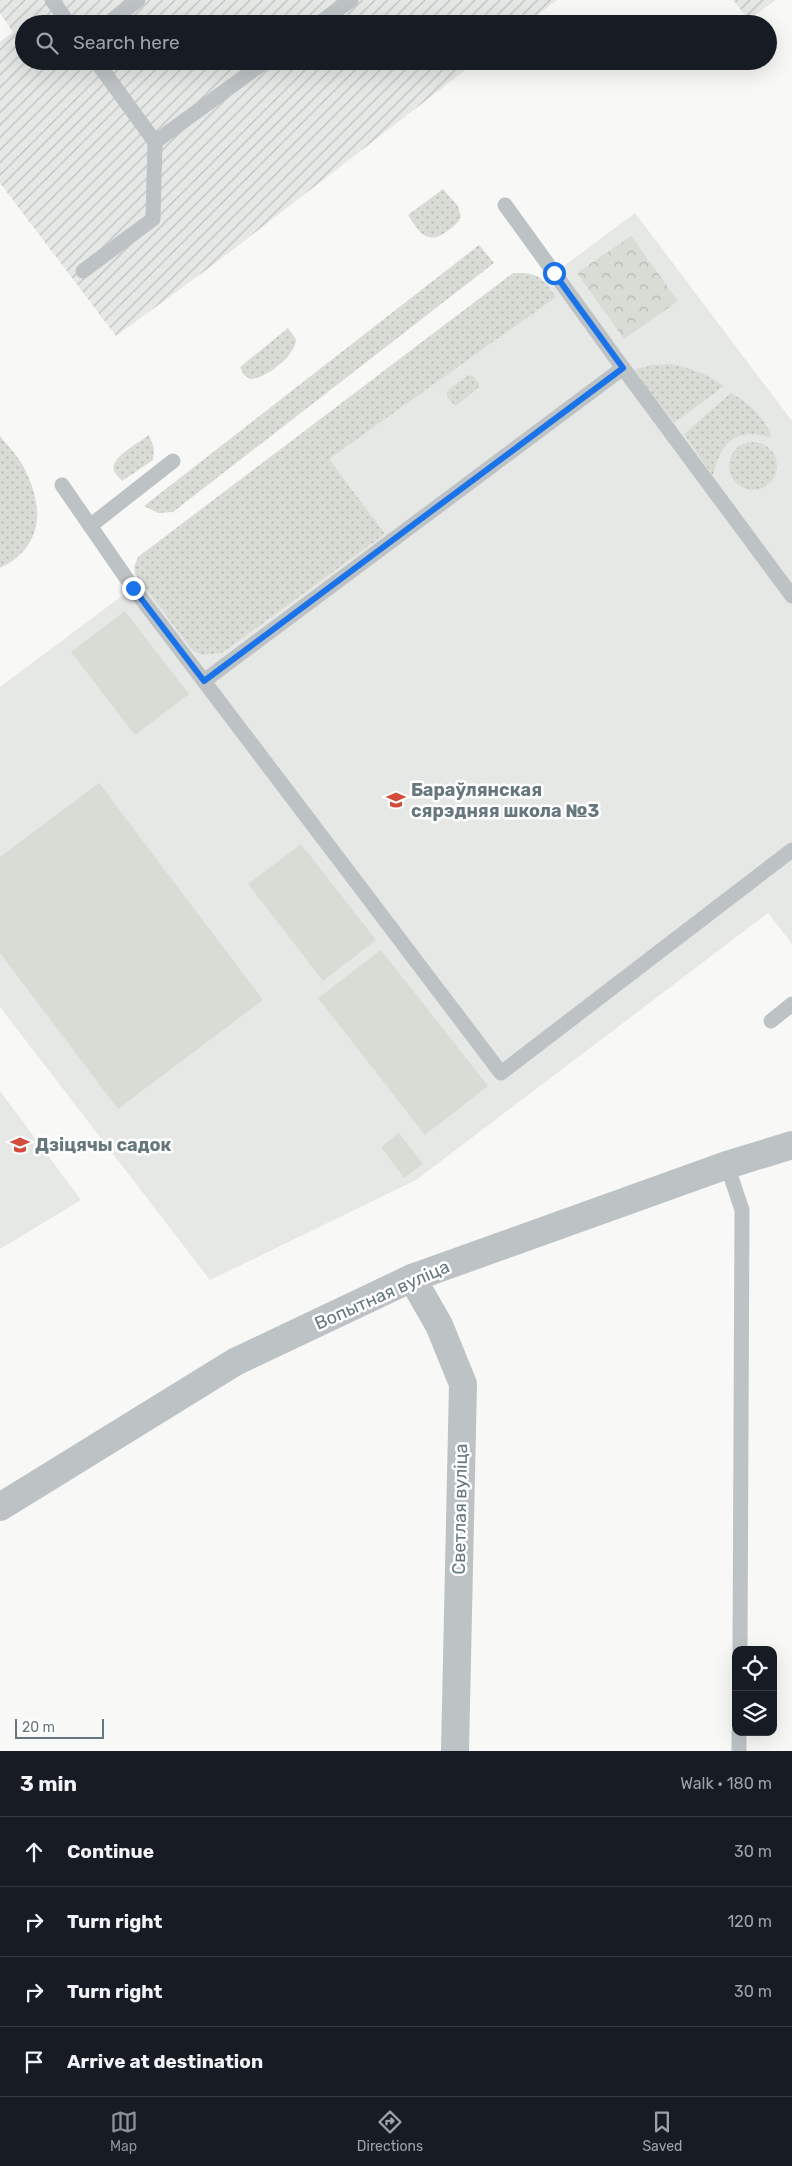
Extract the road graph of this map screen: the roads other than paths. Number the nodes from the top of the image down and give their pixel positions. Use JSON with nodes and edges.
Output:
{"nodes":[{"id":1,"x":52,"y":0,"type":"edge"},
{"id":2,"x":138,"y":0,"type":"edge"},
{"id":3,"x":351,"y":0,"type":"edge"},
{"id":4,"x":63,"y":15,"type":"edge"},
{"id":5,"x":119,"y":15,"type":"edge"},
{"id":6,"x":330,"y":15,"type":"edge"},
{"id":7,"x":103,"y":70,"type":"edge"},
{"id":8,"x":254,"y":70,"type":"edge"},
{"id":9,"x":155,"y":142,"type":"junction"},
{"id":10,"x":505,"y":205,"type":"dead end"},
{"id":11,"x":83,"y":271,"type":"dead end"},
{"id":12,"x":623,"y":368,"type":"junction"},
{"id":13,"x":174,"y":461,"type":"dead end"},
{"id":14,"x":62,"y":485,"type":"dead end"},
{"id":15,"x":90,"y":526,"type":"junction"},
{"id":16,"x":792,"y":596,"type":"edge"},
{"id":17,"x":204,"y":681,"type":"junction"},
{"id":18,"x":792,"y":850,"type":"edge"},
{"id":19,"x":792,"y":1004,"type":"edge"},
{"id":20,"x":770,"y":1021,"type":"dead end"},
{"id":21,"x":792,"y":1144,"type":"edge"},
{"id":22,"x":727,"y":1165,"type":"junction"},
{"id":23,"x":412,"y":1278,"type":"junction"},
{"id":24,"x":0,"y":1507,"type":"edge"},
{"id":25,"x":740,"y":1646,"type":"edge"},
{"id":26,"x":739,"y":1736,"type":"edge"},
{"id":27,"x":455,"y":1751,"type":"edge"},
{"id":28,"x":739,"y":1751,"type":"edge"}],
"edges":[{"from":1,"to":4,"type":"lane"},
{"from":2,"to":5,"type":"lane"},
{"from":3,"to":6,"type":"lane"},
{"from":7,"to":9,"type":"lane"},
{"from":8,"to":9,"type":"lane"},
{"from":9,"to":11,"type":"lane"},
{"from":10,"to":12,"type":"lane"},
{"from":12,"to":16,"type":"lane"},
{"from":12,"to":17,"type":"lane"},
{"from":13,"to":15,"type":"lane"},
{"from":14,"to":15,"type":"lane"},
{"from":15,"to":17,"type":"lane"},
{"from":17,"to":18,"type":"lane"},
{"from":19,"to":20,"type":"lane"},
{"from":21,"to":22,"type":"street","name":"Вопытная вуліца"},
{"from":22,"to":23,"type":"street","name":"Вопытная вуліца"},
{"from":22,"to":25,"type":"lane"},
{"from":23,"to":24,"type":"street","name":"Вопытная вуліца"},
{"from":23,"to":27,"type":"street","name":"Светлая вуліца"},
{"from":26,"to":28,"type":"lane"}]}
